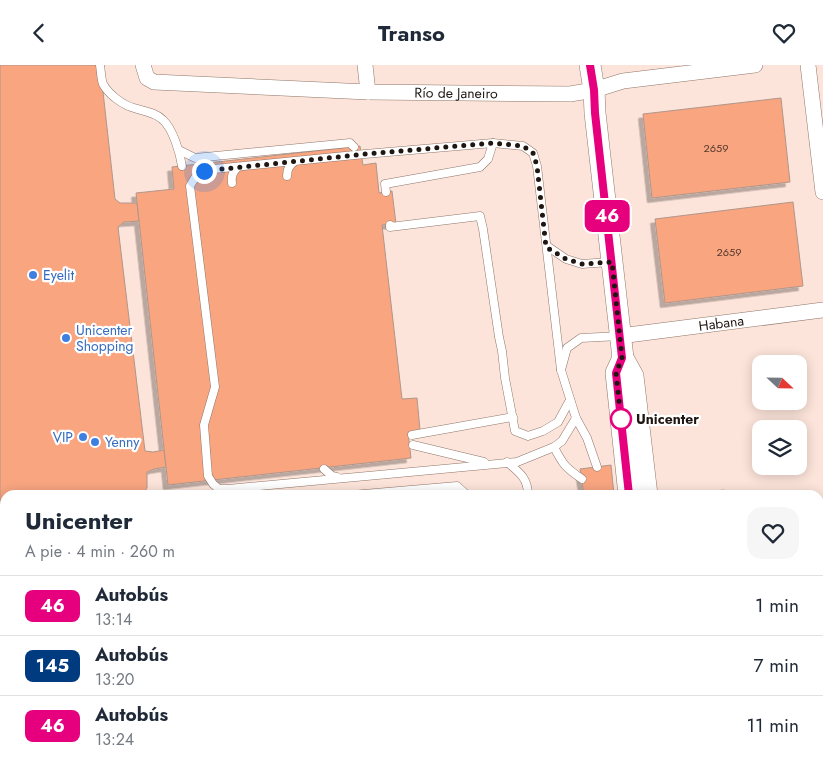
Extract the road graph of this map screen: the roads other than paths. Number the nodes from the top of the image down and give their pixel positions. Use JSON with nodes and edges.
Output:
{"nodes":[{"id":1,"x":100,"y":65,"type":"edge"},
{"id":2,"x":143,"y":65,"type":"edge"},
{"id":3,"x":365,"y":65,"type":"edge"},
{"id":4,"x":590,"y":65,"type":"edge"},
{"id":5,"x":755,"y":65,"type":"edge"},
{"id":6,"x":808,"y":65,"type":"edge"},
{"id":7,"x":594,"y":90,"type":"junction"},
{"id":8,"x":368,"y":92,"type":"junction"},
{"id":9,"x":493,"y":143,"type":"junction"},
{"id":10,"x":354,"y":147,"type":"dead end"},
{"id":11,"x":179,"y":150,"type":"junction"},
{"id":12,"x":295,"y":161,"type":"junction"},
{"id":13,"x":182,"y":166,"type":"dead end"},
{"id":14,"x":238,"y":167,"type":"junction"},
{"id":15,"x":287,"y":176,"type":"dead end"},
{"id":16,"x":232,"y":183,"type":"dead end"},
{"id":17,"x":386,"y":192,"type":"dead end"},
{"id":18,"x":823,"y":192,"type":"edge"},
{"id":19,"x":390,"y":225,"type":"dead end"},
{"id":20,"x":546,"y":247,"type":"junction"},
{"id":21,"x":612,"y":262,"type":"junction"},
{"id":22,"x":823,"y":310,"type":"edge"},
{"id":23,"x":620,"y":336,"type":"junction"},
{"id":24,"x":622,"y":358,"type":"junction"},
{"id":25,"x":561,"y":370,"type":"junction"},
{"id":26,"x":570,"y":400,"type":"junction"},
{"id":27,"x":513,"y":417,"type":"junction"},
{"id":28,"x":576,"y":418,"type":"junction"},
{"id":29,"x":412,"y":435,"type":"dead end"},
{"id":30,"x":413,"y":445,"type":"dead end"},
{"id":31,"x":554,"y":447,"type":"junction"},
{"id":32,"x":507,"y":462,"type":"junction"},
{"id":33,"x":492,"y":464,"type":"junction"},
{"id":34,"x":597,"y":467,"type":"dead end"},
{"id":35,"x":324,"y":469,"type":"dead end"},
{"id":36,"x":343,"y":478,"type":"junction"},
{"id":37,"x":582,"y":479,"type":"dead end"},
{"id":38,"x":625,"y":485,"type":"edge"},
{"id":39,"x":410,"y":490,"type":"edge"},
{"id":40,"x":461,"y":490,"type":"edge"},
{"id":41,"x":528,"y":490,"type":"edge"},
{"id":42,"x":646,"y":490,"type":"edge"}],
"edges":[{"from":1,"to":11,"type":"lane"},
{"from":2,"to":8,"type":"street","name":"Río de Janeiro"},
{"from":3,"to":8,"type":"street"},
{"from":4,"to":7,"type":"street"},
{"from":5,"to":7,"type":"street","name":"Río de Janeiro"},
{"from":6,"to":18,"type":"street"},
{"from":7,"to":8,"type":"street","name":"Río de Janeiro"},
{"from":7,"to":21,"type":"street"},
{"from":9,"to":12,"type":"lane"},
{"from":9,"to":17,"type":"lane"},
{"from":9,"to":20,"type":"lane"},
{"from":10,"to":11,"type":"lane"},
{"from":11,"to":13,"type":"lane"},
{"from":12,"to":14,"type":"lane"},
{"from":12,"to":15,"type":"lane"},
{"from":14,"to":16,"type":"lane"},
{"from":14,"to":36,"type":"lane"},
{"from":19,"to":27,"type":"lane"},
{"from":20,"to":21,"type":"lane"},
{"from":20,"to":25,"type":"lane"},
{"from":21,"to":23,"type":"street"},
{"from":22,"to":23,"type":"street","name":"Habana"},
{"from":23,"to":24,"type":"street"},
{"from":23,"to":25,"type":"lane"},
{"from":24,"to":38,"type":"street"},
{"from":24,"to":42,"type":"street"},
{"from":25,"to":26,"type":"lane"},
{"from":26,"to":27,"type":"lane"},
{"from":26,"to":28,"type":"lane"},
{"from":27,"to":29,"type":"lane"},
{"from":28,"to":31,"type":"lane"},
{"from":28,"to":34,"type":"lane"},
{"from":30,"to":33,"type":"lane"},
{"from":31,"to":32,"type":"lane"},
{"from":31,"to":37,"type":"lane"},
{"from":32,"to":33,"type":"lane"},
{"from":32,"to":41,"type":"lane"},
{"from":33,"to":36,"type":"lane"},
{"from":35,"to":36,"type":"lane"},
{"from":39,"to":40,"type":"lane"}]}
